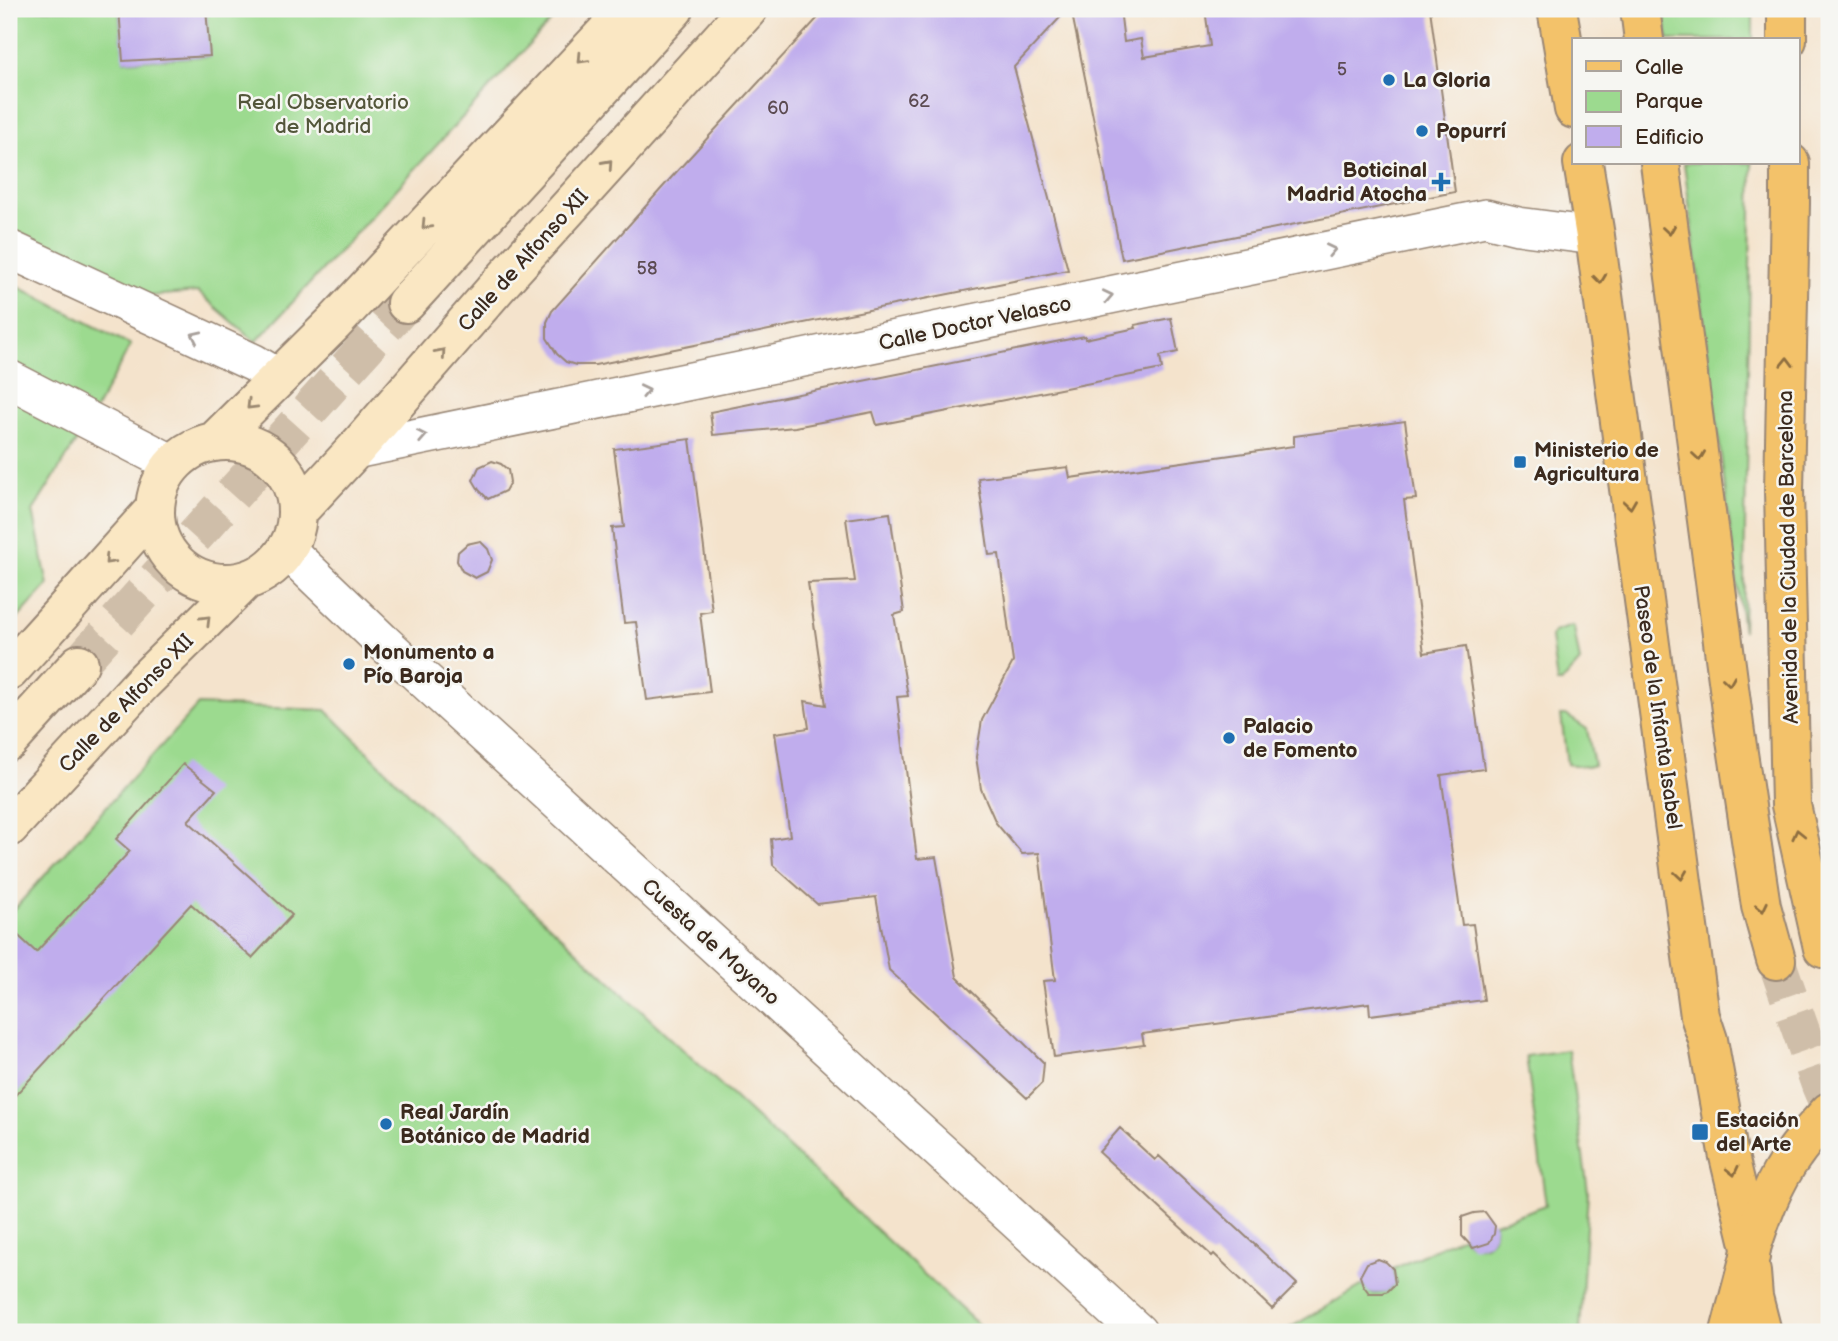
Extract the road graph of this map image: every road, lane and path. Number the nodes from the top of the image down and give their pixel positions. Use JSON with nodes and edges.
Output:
{"nodes":[{"id":1,"x":628,"y":9,"type":"edge"},
{"id":2,"x":674,"y":9,"type":"edge"},
{"id":3,"x":748,"y":9,"type":"edge"},
{"id":4,"x":1557,"y":9,"type":"edge"},
{"id":5,"x":1640,"y":9,"type":"edge"},
{"id":6,"x":1787,"y":9,"type":"edge"},
{"id":7,"x":1644,"y":38,"type":"edge"},
{"id":8,"x":1787,"y":38,"type":"edge"},
{"id":9,"x":1572,"y":97,"type":"edge"},
{"id":10,"x":1583,"y":164,"type":"edge"},
{"id":11,"x":1660,"y":164,"type":"edge"},
{"id":12,"x":1790,"y":164,"type":"edge"},
{"id":13,"x":1595,"y":236,"type":"junction"},
{"id":14,"x":9,"y":250,"type":"edge"},
{"id":15,"x":406,"y":303,"type":"tunnel mouth"},
{"id":16,"x":279,"y":378,"type":"junction"},
{"id":17,"x":9,"y":379,"type":"edge"},
{"id":18,"x":215,"y":441,"type":"junction"},
{"id":19,"x":355,"y":450,"type":"junction"},
{"id":20,"x":173,"y":464,"type":"junction"},
{"id":21,"x":155,"y":509,"type":"junction"},
{"id":22,"x":297,"y":512,"type":"junction"},
{"id":23,"x":286,"y":549,"type":"junction"},
{"id":24,"x":245,"y":581,"type":"junction"},
{"id":25,"x":79,"y":664,"type":"tunnel mouth"},
{"id":26,"x":9,"y":671,"type":"edge"},
{"id":27,"x":9,"y":741,"type":"edge"},
{"id":28,"x":9,"y":827,"type":"edge"},
{"id":29,"x":1823,"y":948,"type":"dead end"},
{"id":30,"x":1776,"y":960,"type":"tunnel mouth"},
{"id":31,"x":1829,"y":1112,"type":"edge"},
{"id":32,"x":1751,"y":1252,"type":"junction"},
{"id":33,"x":1138,"y":1332,"type":"edge"},
{"id":34,"x":1730,"y":1332,"type":"edge"},
{"id":35,"x":1762,"y":1332,"type":"edge"}],
"edges":[{"from":1,"to":16,"type":"main road","one_way":true},
{"from":2,"to":15,"type":"main road"},
{"from":19,"to":3,"type":"main road","name":"Calle de Alfonso XII","one_way":true},
{"from":4,"to":9,"type":"main road"},
{"from":5,"to":7,"type":"main road"},
{"from":6,"to":8,"type":"main road"},
{"from":10,"to":13,"type":"main road","name":"Paseo de la Infanta Isabel"},
{"from":11,"to":30,"type":"main road","one_way":true},
{"from":29,"to":12,"type":"main road","name":"Avenida de la Ciudad de Barcelona","one_way":true},
{"from":19,"to":13,"type":"street","name":"Calle Doctor Velasco","one_way":true},
{"from":13,"to":32,"type":"main road","name":"Paseo de la Infanta Isabel","one_way":true},
{"from":16,"to":14,"type":"street","one_way":true},
{"from":16,"to":18,"type":"main road","one_way":true},
{"from":17,"to":20,"type":"street"},
{"from":18,"to":20,"type":"main road"},
{"from":18,"to":22,"type":"main road"},
{"from":19,"to":22,"type":"main road","name":"Calle de Alfonso XII"},
{"from":20,"to":21,"type":"main road"},
{"from":21,"to":24,"type":"main road"},
{"from":21,"to":26,"type":"main road","one_way":true},
{"from":22,"to":23,"type":"main road","name":"Calle de Alfonso XII"},
{"from":23,"to":24,"type":"main road","name":"Calle de Alfonso XII"},
{"from":23,"to":33,"type":"street","name":"Cuesta de Moyano"},
{"from":28,"to":24,"type":"main road","name":"Calle de Alfonso XII","one_way":true},
{"from":25,"to":27,"type":"main road"},
{"from":31,"to":32,"type":"main road"},
{"from":32,"to":34,"type":"main road"},
{"from":32,"to":35,"type":"main road"}]}
